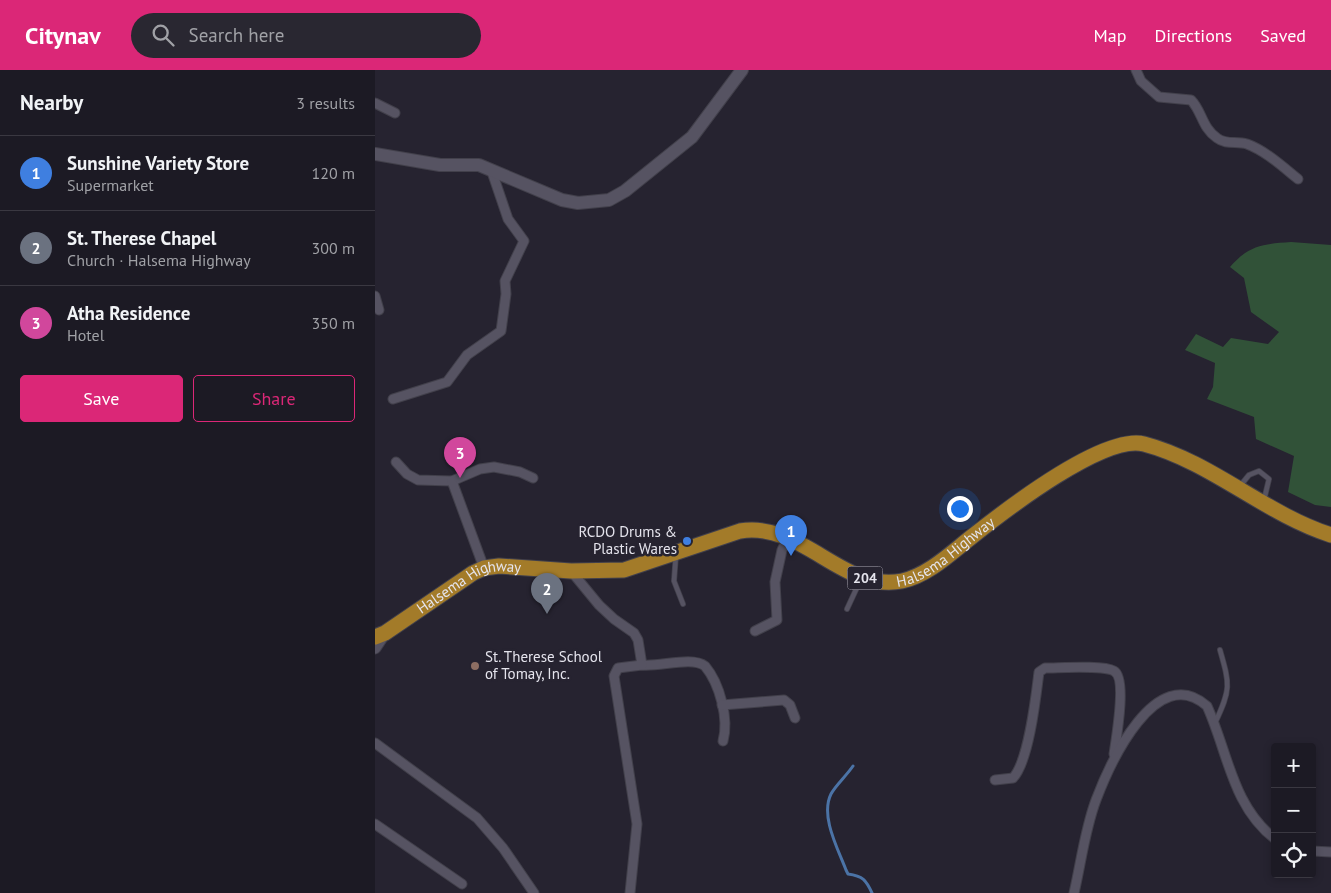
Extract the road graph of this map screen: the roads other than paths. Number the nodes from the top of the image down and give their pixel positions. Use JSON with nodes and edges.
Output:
{"nodes":[{"id":1,"x":742,"y":70,"type":"edge"},
{"id":2,"x":1136,"y":70,"type":"edge"},
{"id":3,"x":375,"y":104,"type":"edge"},
{"id":4,"x":395,"y":113,"type":"dead end"},
{"id":5,"x":375,"y":154,"type":"edge"},
{"id":6,"x":491,"y":169,"type":"junction"},
{"id":7,"x":1299,"y":179,"type":"dead end"},
{"id":8,"x":375,"y":296,"type":"edge"},
{"id":9,"x":379,"y":310,"type":"dead end"},
{"id":10,"x":393,"y":399,"type":"dead end"},
{"id":11,"x":396,"y":462,"type":"dead end"},
{"id":12,"x":533,"y":478,"type":"dead end"},
{"id":13,"x":452,"y":481,"type":"junction"},
{"id":14,"x":1238,"y":489,"type":"junction"},
{"id":15,"x":1263,"y":503,"type":"junction"},
{"id":16,"x":1331,"y":535,"type":"edge"},
{"id":17,"x":788,"y":537,"type":"junction"},
{"id":18,"x":677,"y":552,"type":"junction"},
{"id":19,"x":484,"y":568,"type":"junction"},
{"id":20,"x":566,"y":571,"type":"junction"},
{"id":21,"x":862,"y":577,"type":"junction"},
{"id":22,"x":546,"y":595,"type":"dead end"},
{"id":23,"x":683,"y":604,"type":"dead end"},
{"id":24,"x":847,"y":609,"type":"dead end"},
{"id":25,"x":755,"y":631,"type":"dead end"},
{"id":26,"x":380,"y":635,"type":"edge"},
{"id":27,"x":375,"y":648,"type":"edge"},
{"id":28,"x":1220,"y":650,"type":"dead end"},
{"id":29,"x":642,"y":665,"type":"junction"},
{"id":30,"x":722,"y":704,"type":"junction"},
{"id":31,"x":795,"y":718,"type":"dead end"},
{"id":32,"x":1215,"y":723,"type":"junction"},
{"id":33,"x":1130,"y":732,"type":"junction"},
{"id":34,"x":1116,"y":740,"type":"junction"},
{"id":35,"x":723,"y":741,"type":"dead end"},
{"id":36,"x":375,"y":743,"type":"edge"},
{"id":37,"x":1114,"y":759,"type":"junction"},
{"id":38,"x":995,"y":780,"type":"dead end"},
{"id":39,"x":375,"y":824,"type":"edge"},
{"id":40,"x":1271,"y":836,"type":"edge"},
{"id":41,"x":1316,"y":850,"type":"edge"},
{"id":42,"x":1331,"y":852,"type":"edge"},
{"id":43,"x":462,"y":884,"type":"dead end"},
{"id":44,"x":534,"y":893,"type":"edge"},
{"id":45,"x":630,"y":893,"type":"edge"},
{"id":46,"x":1073,"y":893,"type":"edge"}],
"edges":[{"from":1,"to":6,"type":"main road"},
{"from":2,"to":7,"type":"street"},
{"from":3,"to":4,"type":"street"},
{"from":5,"to":6,"type":"main road"},
{"from":6,"to":10,"type":"street"},
{"from":8,"to":9,"type":"street"},
{"from":11,"to":13,"type":"street"},
{"from":12,"to":13,"type":"street"},
{"from":13,"to":19,"type":"street"},
{"from":14,"to":15,"type":"highway","name":"Halsema Highway","number":"204"},
{"from":14,"to":15,"type":"lane"},
{"from":14,"to":21,"type":"highway","name":"Halsema Highway","number":"204"},
{"from":15,"to":16,"type":"highway","name":"Halsema Highway","number":"204"},
{"from":17,"to":18,"type":"highway","name":"Halsema Highway","number":"204"},
{"from":17,"to":21,"type":"highway","name":"Halsema Highway","number":"204"},
{"from":17,"to":25,"type":"street"},
{"from":18,"to":20,"type":"highway","name":"Halsema Highway","number":"204"},
{"from":18,"to":23,"type":"lane"},
{"from":19,"to":20,"type":"highway","name":"Halsema Highway","number":"204"},
{"from":19,"to":26,"type":"highway","name":"Halsema Highway","number":"204"},
{"from":20,"to":22,"type":"lane"},
{"from":20,"to":29,"type":"street"},
{"from":21,"to":24,"type":"lane"},
{"from":26,"to":27,"type":"street"},
{"from":28,"to":32,"type":"lane"},
{"from":29,"to":30,"type":"street"},
{"from":29,"to":45,"type":"street"},
{"from":30,"to":31,"type":"street"},
{"from":30,"to":35,"type":"street"},
{"from":32,"to":33,"type":"street"},
{"from":32,"to":40,"type":"street"},
{"from":33,"to":34,"type":"street"},
{"from":33,"to":37,"type":"street"},
{"from":34,"to":37,"type":"street"},
{"from":34,"to":38,"type":"street"},
{"from":36,"to":44,"type":"street"},
{"from":37,"to":46,"type":"street"},
{"from":39,"to":43,"type":"street"},
{"from":41,"to":42,"type":"street"}]}
